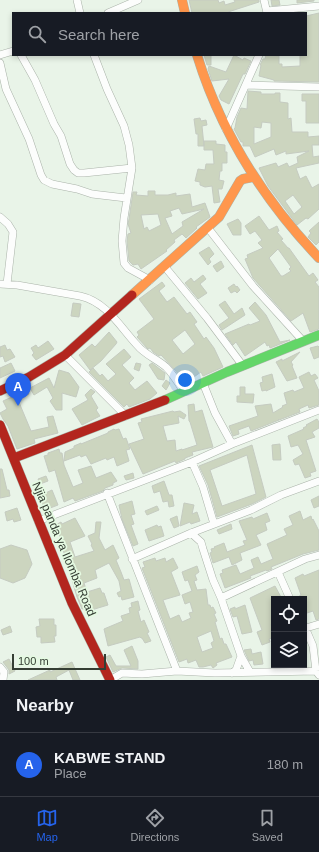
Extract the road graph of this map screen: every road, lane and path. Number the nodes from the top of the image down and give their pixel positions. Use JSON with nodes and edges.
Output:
{"nodes":[{"id":1,"x":77,"y":0,"type":"edge"},
{"id":2,"x":138,"y":0,"type":"edge"},
{"id":3,"x":182,"y":0,"type":"edge"},
{"id":4,"x":264,"y":0,"type":"edge"},
{"id":5,"x":319,"y":6,"type":"edge"},
{"id":6,"x":80,"y":12,"type":"edge"},
{"id":7,"x":110,"y":12,"type":"edge"},
{"id":8,"x":186,"y":12,"type":"edge"},
{"id":9,"x":267,"y":12,"type":"edge"},
{"id":10,"x":12,"y":51,"type":"edge"},
{"id":11,"x":0,"y":55,"type":"edge"},
{"id":12,"x":22,"y":56,"type":"edge"},
{"id":13,"x":94,"y":56,"type":"edge"},
{"id":14,"x":197,"y":56,"type":"edge"},
{"id":15,"x":259,"y":56,"type":"edge"},
{"id":16,"x":0,"y":63,"type":"edge"},
{"id":17,"x":246,"y":85,"type":"junction"},
{"id":18,"x":319,"y":87,"type":"edge"},
{"id":19,"x":226,"y":129,"type":"junction"},
{"id":20,"x":132,"y":168,"type":"junction"},
{"id":21,"x":253,"y":177,"type":"junction"},
{"id":22,"x":126,"y":198,"type":"junction"},
{"id":23,"x":0,"y":217,"type":"edge"},
{"id":24,"x":208,"y":228,"type":"junction"},
{"id":25,"x":319,"y":258,"type":"edge"},
{"id":26,"x":164,"y":267,"type":"junction"},
{"id":27,"x":150,"y":280,"type":"junction"},
{"id":28,"x":4,"y":284,"type":"edge"},
{"id":29,"x":111,"y":313,"type":"junction"},
{"id":30,"x":319,"y":335,"type":"edge"},
{"id":31,"x":303,"y":341,"type":"junction"},
{"id":32,"x":65,"y":355,"type":"junction"},
{"id":33,"x":243,"y":366,"type":"junction"},
{"id":34,"x":203,"y":383,"type":"junction"},
{"id":35,"x":0,"y":391,"type":"edge"},
{"id":36,"x":184,"y":392,"type":"junction"},
{"id":37,"x":319,"y":410,"type":"edge"},
{"id":38,"x":126,"y":416,"type":"junction"},
{"id":39,"x":0,"y":425,"type":"edge"},
{"id":40,"x":232,"y":444,"type":"junction"},
{"id":41,"x":14,"y":458,"type":"junction"},
{"id":42,"x":192,"y":462,"type":"junction"},
{"id":43,"x":319,"y":481,"type":"edge"},
{"id":44,"x":107,"y":493,"type":"junction"},
{"id":45,"x":38,"y":521,"type":"junction"},
{"id":46,"x":211,"y":526,"type":"junction"},
{"id":47,"x":190,"y":533,"type":"junction"},
{"id":48,"x":201,"y":542,"type":"junction"},
{"id":49,"x":319,"y":555,"type":"edge"},
{"id":50,"x":132,"y":559,"type":"junction"},
{"id":51,"x":278,"y":572,"type":"junction"},
{"id":52,"x":289,"y":596,"type":"edge"},
{"id":53,"x":221,"y":598,"type":"junction"},
{"id":54,"x":319,"y":624,"type":"edge"},
{"id":55,"x":307,"y":627,"type":"edge"},
{"id":56,"x":307,"y":632,"type":"edge"},
{"id":57,"x":241,"y":656,"type":"junction"},
{"id":58,"x":0,"y":667,"type":"edge"},
{"id":59,"x":177,"y":671,"type":"junction"},
{"id":60,"x":250,"y":672,"type":"junction"},
{"id":61,"x":232,"y":673,"type":"junction"},
{"id":62,"x":317,"y":673,"type":"edge"},
{"id":63,"x":215,"y":677,"type":"edge"},
{"id":64,"x":3,"y":680,"type":"edge"},
{"id":65,"x":110,"y":680,"type":"edge"}],
"edges":[{"from":1,"to":6,"type":"street"},
{"from":2,"to":7,"type":"street"},
{"from":3,"to":8,"type":"street"},
{"from":4,"to":9,"type":"street"},
{"from":5,"to":9,"type":"street"},
{"from":10,"to":11,"type":"street"},
{"from":12,"to":20,"type":"street"},
{"from":13,"to":20,"type":"street"},
{"from":14,"to":19,"type":"street"},
{"from":15,"to":17,"type":"street"},
{"from":16,"to":22,"type":"street"},
{"from":17,"to":18,"type":"street"},
{"from":17,"to":19,"type":"street"},
{"from":19,"to":21,"type":"street"},
{"from":20,"to":22,"type":"street"},
{"from":21,"to":24,"type":"street"},
{"from":21,"to":25,"type":"street"},
{"from":22,"to":27,"type":"street"},
{"from":23,"to":28,"type":"street"},
{"from":24,"to":26,"type":"street"},
{"from":24,"to":31,"type":"street"},
{"from":26,"to":27,"type":"street"},
{"from":26,"to":33,"type":"street"},
{"from":27,"to":29,"type":"street"},
{"from":28,"to":29,"type":"street"},
{"from":29,"to":32,"type":"street"},
{"from":29,"to":36,"type":"street"},
{"from":30,"to":31,"type":"street"},
{"from":31,"to":33,"type":"street"},
{"from":32,"to":35,"type":"street"},
{"from":32,"to":38,"type":"street"},
{"from":33,"to":34,"type":"street"},
{"from":34,"to":36,"type":"street"},
{"from":34,"to":40,"type":"street"},
{"from":36,"to":38,"type":"street"},
{"from":37,"to":40,"type":"street"},
{"from":38,"to":41,"type":"street"},
{"from":39,"to":41,"type":"street","name":"Njia panda ya Ilomba Road"},
{"from":40,"to":42,"type":"street"},
{"from":41,"to":45,"type":"street","name":"Njia panda ya Ilomba Road"},
{"from":42,"to":44,"type":"street"},
{"from":42,"to":46,"type":"street"},
{"from":43,"to":46,"type":"street"},
{"from":44,"to":45,"type":"street"},
{"from":44,"to":50,"type":"street"},
{"from":45,"to":65,"type":"street","name":"Njia panda ya Ilomba Road"},
{"from":46,"to":47,"type":"street"},
{"from":46,"to":48,"type":"street"},
{"from":47,"to":48,"type":"street"},
{"from":47,"to":50,"type":"street"},
{"from":48,"to":53,"type":"street"},
{"from":49,"to":51,"type":"street"},
{"from":50,"to":59,"type":"street"},
{"from":51,"to":52,"type":"street"},
{"from":51,"to":53,"type":"street"},
{"from":53,"to":57,"type":"street"},
{"from":54,"to":55,"type":"street"},
{"from":56,"to":62,"type":"street"},
{"from":57,"to":60,"type":"street"},
{"from":57,"to":61,"type":"street"},
{"from":58,"to":64,"type":"street"},
{"from":59,"to":63,"type":"street"},
{"from":59,"to":65,"type":"street"},
{"from":60,"to":61,"type":"street"},
{"from":60,"to":62,"type":"street"},
{"from":61,"to":63,"type":"street"}]}
